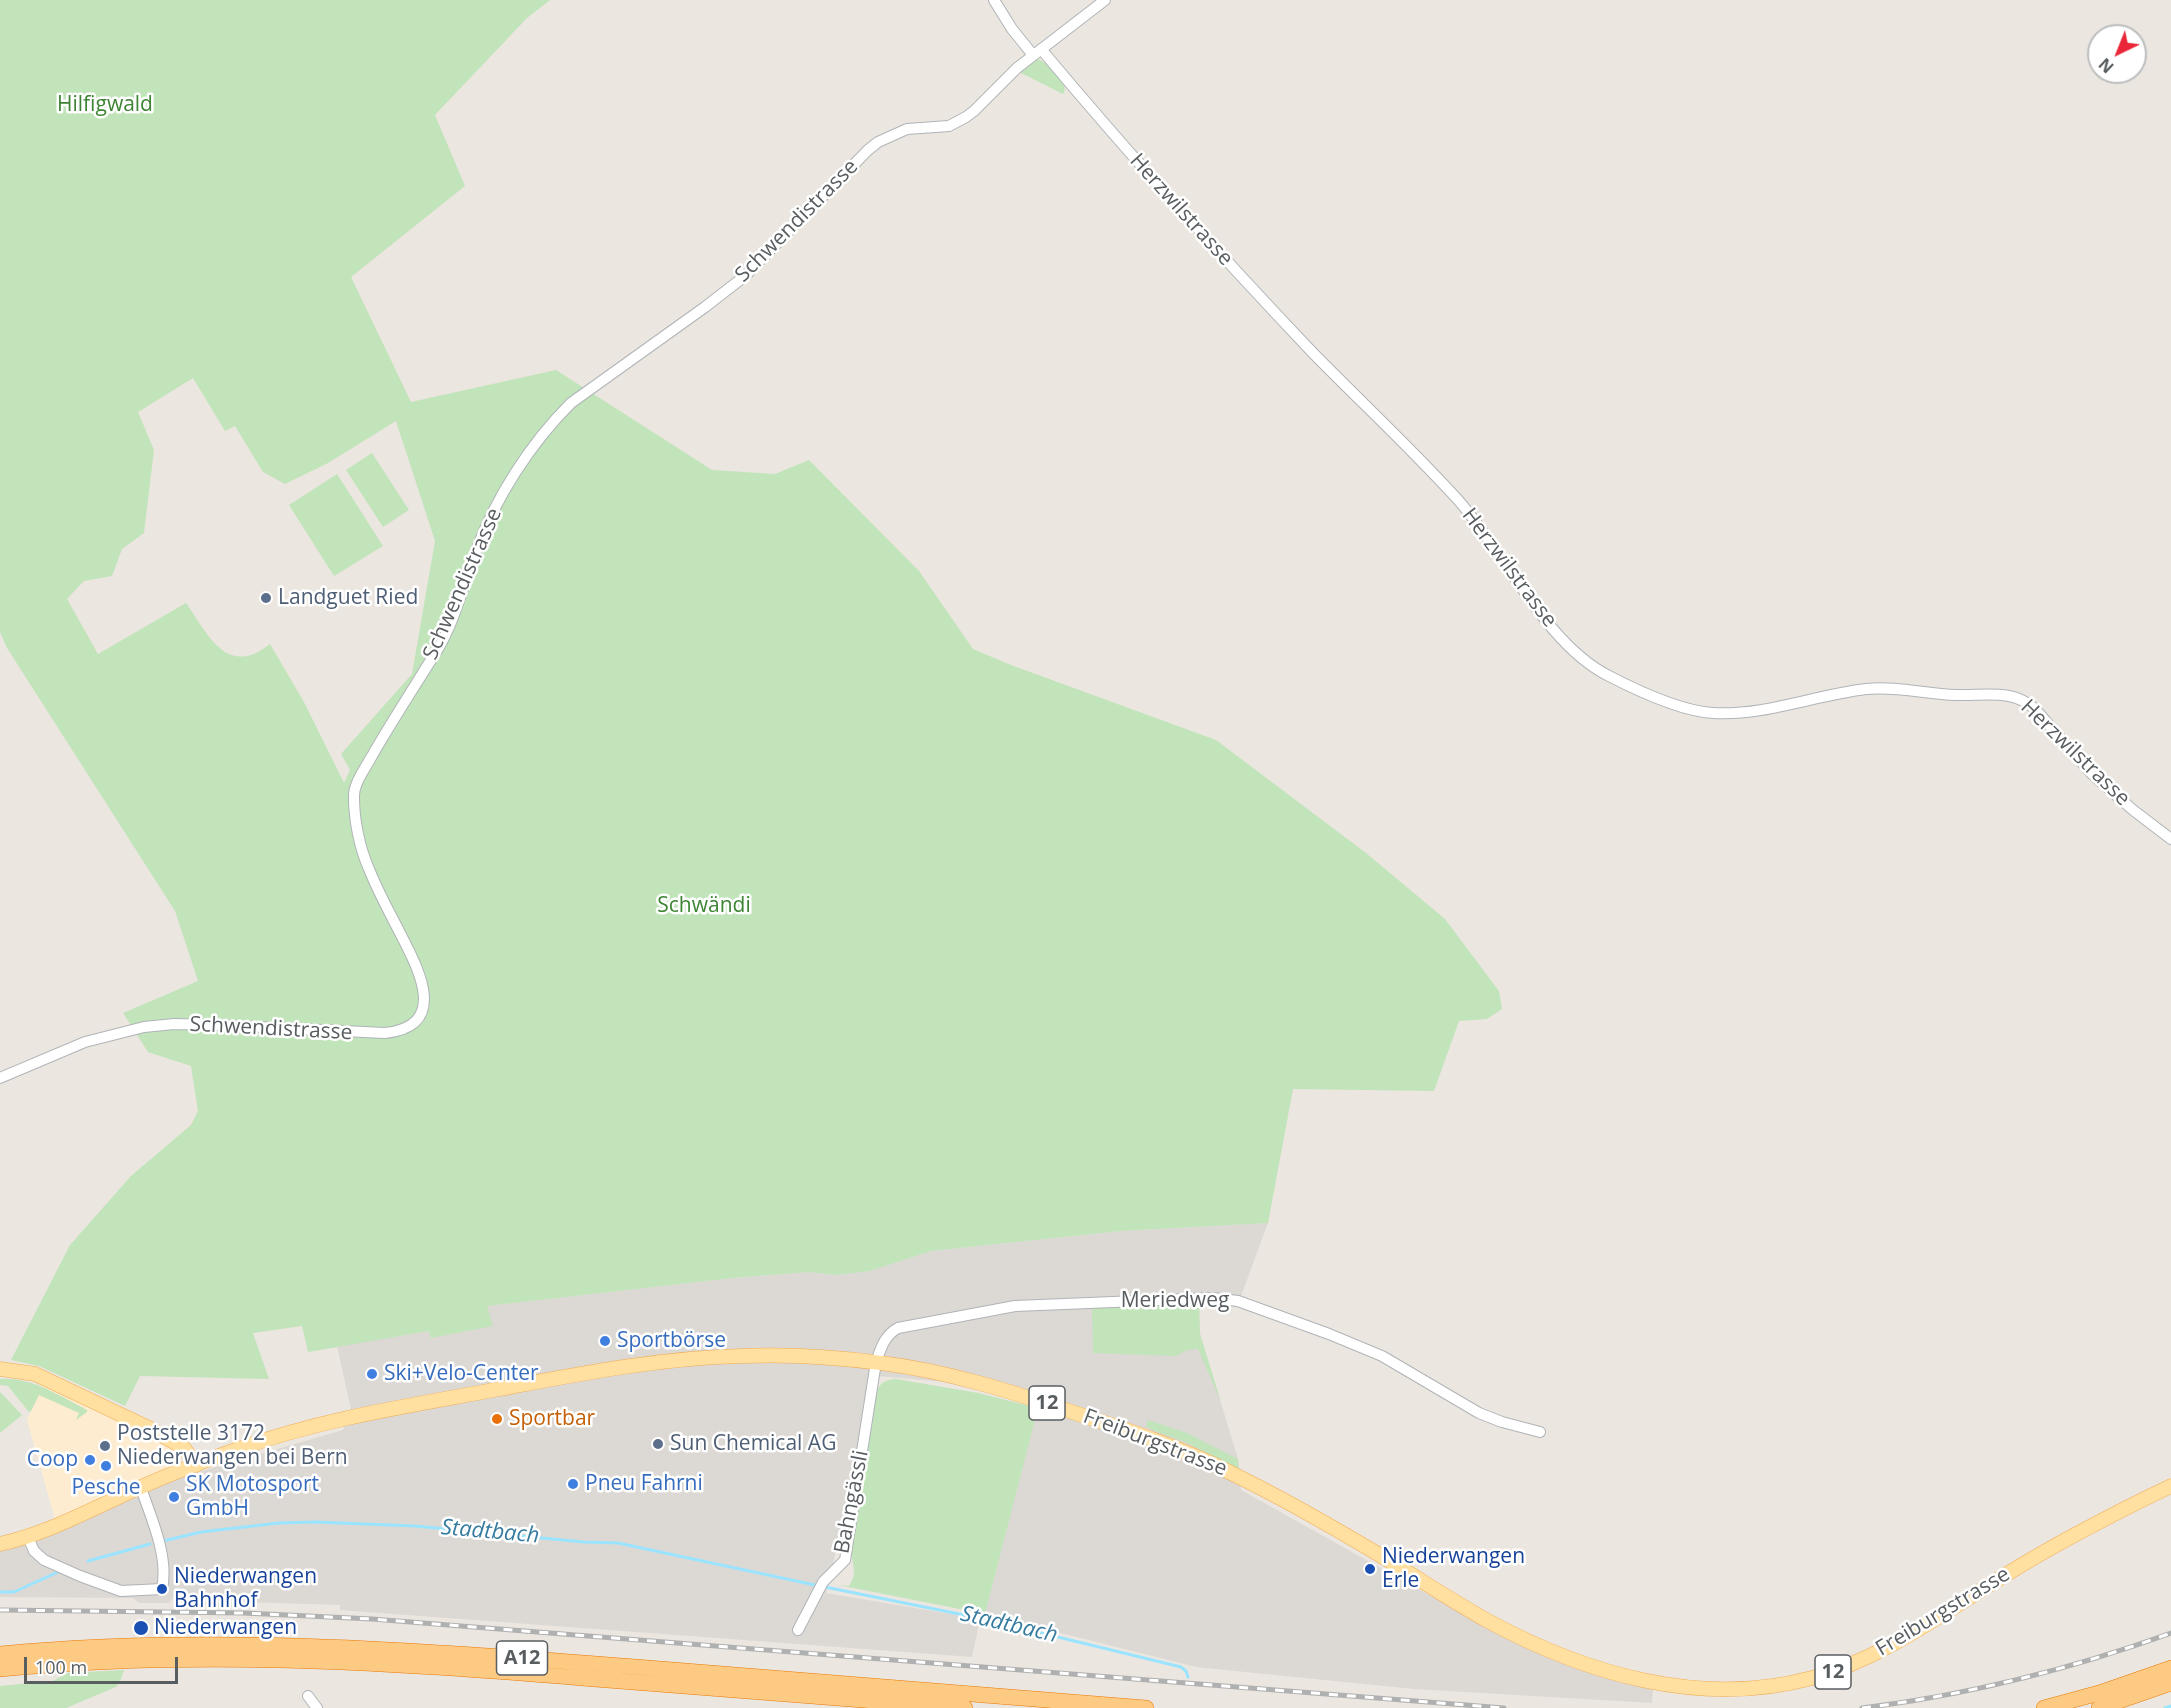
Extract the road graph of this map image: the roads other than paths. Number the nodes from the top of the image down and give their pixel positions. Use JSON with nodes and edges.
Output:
{"nodes":[{"id":1,"x":994,"y":0,"type":"edge"},
{"id":2,"x":1105,"y":0,"type":"edge"},
{"id":3,"x":1037,"y":52,"type":"junction"},
{"id":4,"x":2171,"y":839,"type":"edge"},
{"id":5,"x":0,"y":1078,"type":"edge"},
{"id":6,"x":876,"y":1362,"type":"junction"},
{"id":7,"x":0,"y":1369,"type":"edge"},
{"id":8,"x":1540,"y":1432,"type":"dead end"},
{"id":9,"x":196,"y":1465,"type":"junction"},
{"id":10,"x":2171,"y":1486,"type":"edge"},
{"id":11,"x":141,"y":1488,"type":"junction"},
{"id":12,"x":27,"y":1537,"type":"junction"},
{"id":13,"x":0,"y":1544,"type":"edge"},
{"id":14,"x":798,"y":1630,"type":"dead end"},
{"id":15,"x":0,"y":1654,"type":"edge"},
{"id":16,"x":2171,"y":1668,"type":"edge"},
{"id":17,"x":0,"y":1669,"type":"edge"},
{"id":18,"x":2171,"y":1683,"type":"edge"},
{"id":19,"x":308,"y":1696,"type":"dead end"},
{"id":20,"x":317,"y":1708,"type":"edge"},
{"id":21,"x":965,"y":1708,"type":"edge"},
{"id":22,"x":1146,"y":1708,"type":"edge"},
{"id":23,"x":2044,"y":1708,"type":"edge"},
{"id":24,"x":2098,"y":1708,"type":"edge"}],
"edges":[{"from":1,"to":3,"type":"street","name":"Herzwilstrasse"},
{"from":2,"to":3,"type":"street","name":"Schwendistrasse"},
{"from":3,"to":4,"type":"street","name":"Herzwilstrasse"},
{"from":3,"to":5,"type":"street","name":"Schwendistrasse"},
{"from":6,"to":8,"type":"street","name":"Meriedweg"},
{"from":6,"to":9,"type":"main road","name":"Freiburgstrasse","number":"12"},
{"from":6,"to":10,"type":"main road","name":"Freiburgstrasse","number":"12"},
{"from":6,"to":14,"type":"street","name":"Bahngässli"},
{"from":7,"to":9,"type":"main road"},
{"from":9,"to":11,"type":"main road","name":"Freiburgstrasse","number":"12"},
{"from":11,"to":12,"type":"main road","name":"Freiburgstrasse","number":"12"},
{"from":11,"to":12,"type":"street"},
{"from":12,"to":13,"type":"main road","name":"Freiburgstrasse","number":"12"},
{"from":15,"to":22,"type":"highway","number":"A12"},
{"from":16,"to":23,"type":"highway"},
{"from":17,"to":21,"type":"highway","number":"A12"},
{"from":18,"to":24,"type":"highway"},
{"from":19,"to":20,"type":"street"}]}
